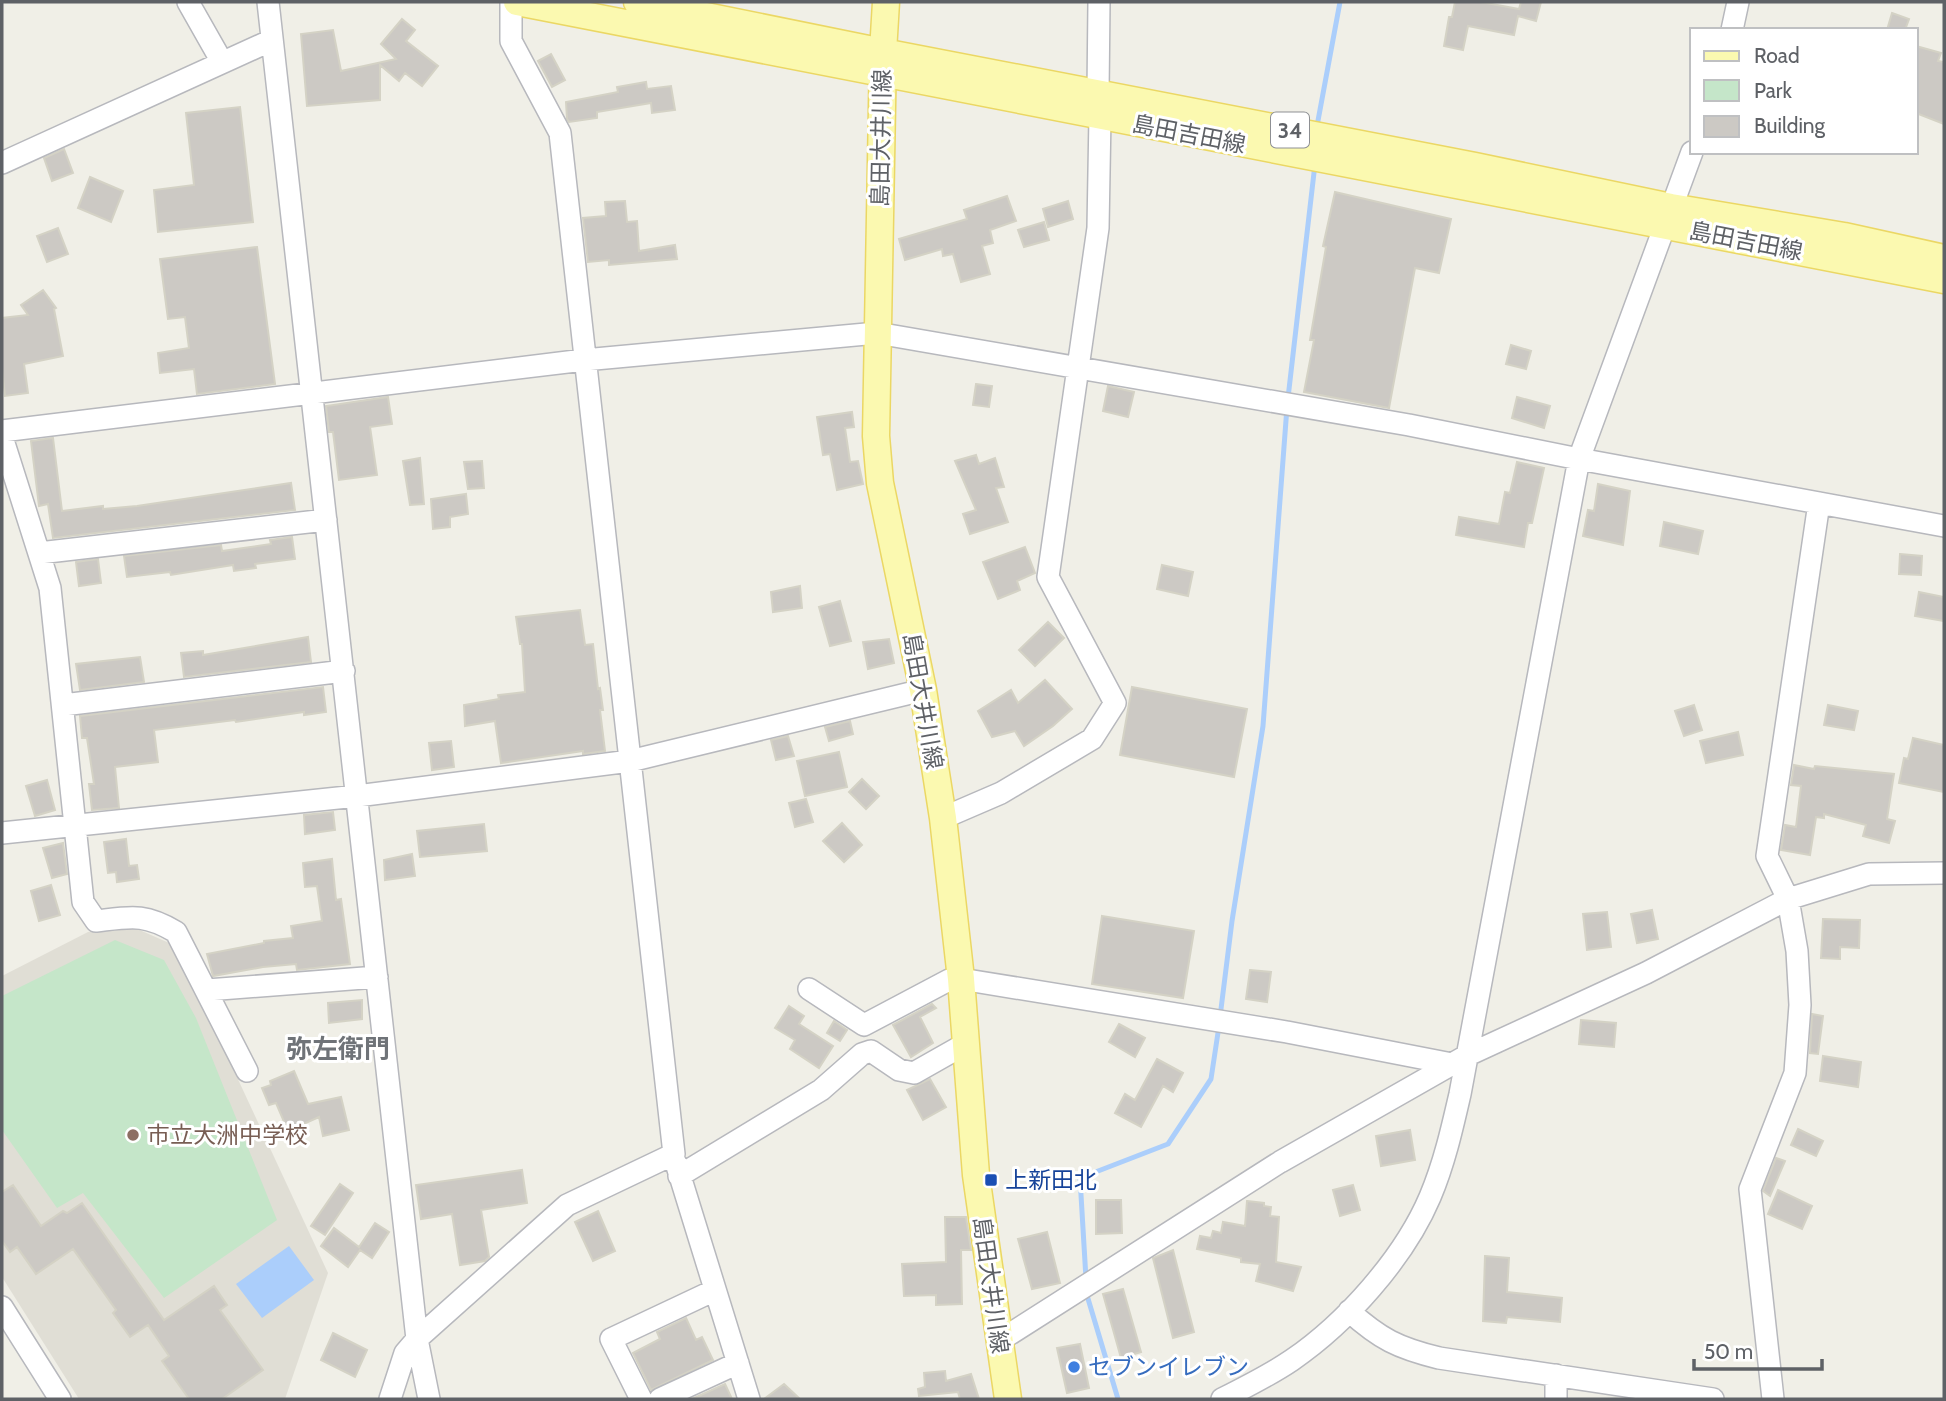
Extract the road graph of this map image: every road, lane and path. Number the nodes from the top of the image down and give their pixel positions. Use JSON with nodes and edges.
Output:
{"nodes":[{"id":1,"x":188,"y":2,"type":"edge"},
{"id":2,"x":268,"y":2,"type":"edge"},
{"id":3,"x":511,"y":2,"type":"edge"},
{"id":4,"x":517,"y":2,"type":"edge"},
{"id":5,"x":637,"y":2,"type":"edge"},
{"id":6,"x":886,"y":2,"type":"edge"},
{"id":7,"x":1099,"y":2,"type":"edge"},
{"id":8,"x":1738,"y":2,"type":"edge"},
{"id":9,"x":1732,"y":28,"type":"edge"},
{"id":10,"x":272,"y":40,"type":"junction"},
{"id":11,"x":222,"y":62,"type":"junction"},
{"id":12,"x":883,"y":63,"type":"junction"},
{"id":13,"x":1099,"y":105,"type":"junction"},
{"id":14,"x":1691,"y":154,"type":"edge"},
{"id":15,"x":2,"y":163,"type":"edge"},
{"id":16,"x":1667,"y":216,"type":"junction"},
{"id":17,"x":1944,"y":258,"type":"edge"},
{"id":18,"x":1944,"y":280,"type":"edge"},
{"id":19,"x":877,"y":333,"type":"junction"},
{"id":20,"x":584,"y":360,"type":"junction"},
{"id":21,"x":1078,"y":368,"type":"junction"},
{"id":22,"x":311,"y":391,"type":"junction"},
{"id":23,"x":2,"y":431,"type":"edge"},
{"id":24,"x":2,"y":437,"type":"edge"},
{"id":25,"x":1579,"y":459,"type":"junction"},
{"id":26,"x":1819,"y":503,"type":"junction"},
{"id":27,"x":326,"y":520,"type":"junction"},
{"id":28,"x":1944,"y":526,"type":"edge"},
{"id":29,"x":38,"y":553,"type":"junction"},
{"id":30,"x":344,"y":671,"type":"junction"},
{"id":31,"x":923,"y":690,"type":"junction"},
{"id":32,"x":63,"y":705,"type":"junction"},
{"id":33,"x":630,"y":761,"type":"junction"},
{"id":34,"x":357,"y":796,"type":"junction"},
{"id":35,"x":943,"y":818,"type":"junction"},
{"id":36,"x":77,"y":824,"type":"junction"},
{"id":37,"x":2,"y":833,"type":"edge"},
{"id":38,"x":1944,"y":873,"type":"edge"},
{"id":39,"x":1788,"y":899,"type":"junction"},
{"id":40,"x":377,"y":977,"type":"junction"},
{"id":41,"x":961,"y":979,"type":"junction"},
{"id":42,"x":809,"y":989,"type":"dead end"},
{"id":43,"x":207,"y":990,"type":"junction"},
{"id":44,"x":967,"y":1043,"type":"junction"},
{"id":45,"x":1460,"y":1060,"type":"junction"},
{"id":46,"x":247,"y":1071,"type":"dead end"},
{"id":47,"x":674,"y":1154,"type":"junction"},
{"id":48,"x":679,"y":1176,"type":"junction"},
{"id":49,"x":715,"y":1290,"type":"junction"},
{"id":50,"x":2,"y":1307,"type":"edge"},
{"id":51,"x":1349,"y":1311,"type":"junction"},
{"id":52,"x":10,"y":1339,"type":"edge"},
{"id":53,"x":416,"y":1339,"type":"junction"},
{"id":54,"x":999,"y":1341,"type":"junction"},
{"id":55,"x":737,"y":1363,"type":"junction"},
{"id":56,"x":1556,"y":1375,"type":"junction"},
{"id":57,"x":60,"y":1399,"type":"edge"},
{"id":58,"x":390,"y":1399,"type":"edge"},
{"id":59,"x":429,"y":1399,"type":"edge"},
{"id":60,"x":641,"y":1399,"type":"edge"},
{"id":61,"x":660,"y":1399,"type":"edge"},
{"id":62,"x":749,"y":1399,"type":"edge"},
{"id":63,"x":1008,"y":1399,"type":"edge"},
{"id":64,"x":1222,"y":1399,"type":"edge"},
{"id":65,"x":1556,"y":1399,"type":"edge"},
{"id":66,"x":1713,"y":1399,"type":"edge"},
{"id":67,"x":1773,"y":1399,"type":"edge"}],
"edges":[{"from":1,"to":11,"type":"street"},
{"from":2,"to":10,"type":"street"},
{"from":3,"to":20,"type":"street"},
{"from":4,"to":12,"type":"main road","name":"島田吉田線","number":"34"},
{"from":5,"to":12,"type":"main road","name":"島田吉田線","number":"34"},
{"from":6,"to":12,"type":"main road","name":"島田大井川線"},
{"from":7,"to":13,"type":"street"},
{"from":8,"to":9,"type":"street"},
{"from":10,"to":11,"type":"street"},
{"from":10,"to":22,"type":"street"},
{"from":11,"to":15,"type":"street"},
{"from":12,"to":13,"type":"main road","name":"島田吉田線","number":"34"},
{"from":12,"to":19,"type":"main road","name":"島田大井川線"},
{"from":13,"to":16,"type":"main road","name":"島田吉田線","number":"34"},
{"from":13,"to":21,"type":"street"},
{"from":14,"to":16,"type":"street"},
{"from":16,"to":17,"type":"main road","name":"島田吉田線","number":"34"},
{"from":16,"to":18,"type":"main road","name":"島田吉田線","number":"34"},
{"from":16,"to":25,"type":"street"},
{"from":19,"to":20,"type":"street"},
{"from":19,"to":21,"type":"street"},
{"from":19,"to":31,"type":"main road","name":"島田大井川線"},
{"from":20,"to":22,"type":"street"},
{"from":20,"to":33,"type":"street"},
{"from":21,"to":25,"type":"street"},
{"from":21,"to":35,"type":"street"},
{"from":22,"to":23,"type":"street"},
{"from":22,"to":27,"type":"street"},
{"from":24,"to":29,"type":"street"},
{"from":25,"to":26,"type":"street"},
{"from":25,"to":45,"type":"street"},
{"from":26,"to":28,"type":"street"},
{"from":26,"to":39,"type":"street"},
{"from":27,"to":29,"type":"street"},
{"from":27,"to":30,"type":"street"},
{"from":29,"to":32,"type":"street"},
{"from":30,"to":32,"type":"street"},
{"from":30,"to":34,"type":"street"},
{"from":31,"to":33,"type":"street"},
{"from":31,"to":35,"type":"main road","name":"島田大井川線"},
{"from":32,"to":36,"type":"street"},
{"from":33,"to":34,"type":"street"},
{"from":33,"to":47,"type":"street"},
{"from":34,"to":36,"type":"street"},
{"from":34,"to":40,"type":"street"},
{"from":35,"to":41,"type":"main road","name":"島田大井川線"},
{"from":36,"to":37,"type":"street"},
{"from":36,"to":43,"type":"street"},
{"from":38,"to":39,"type":"street"},
{"from":39,"to":45,"type":"street"},
{"from":39,"to":67,"type":"street"},
{"from":40,"to":43,"type":"street"},
{"from":40,"to":53,"type":"street"},
{"from":41,"to":42,"type":"street"},
{"from":41,"to":44,"type":"main road","name":"島田大井川線"},
{"from":41,"to":45,"type":"street"},
{"from":43,"to":46,"type":"street"},
{"from":44,"to":48,"type":"street"},
{"from":44,"to":54,"type":"main road","name":"島田大井川線"},
{"from":45,"to":51,"type":"street"},
{"from":45,"to":54,"type":"street"},
{"from":47,"to":48,"type":"street"},
{"from":47,"to":53,"type":"street"},
{"from":48,"to":49,"type":"street"},
{"from":49,"to":55,"type":"street"},
{"from":49,"to":60,"type":"street"},
{"from":50,"to":52,"type":"street"},
{"from":51,"to":56,"type":"street"},
{"from":51,"to":64,"type":"street"},
{"from":52,"to":57,"type":"street"},
{"from":53,"to":58,"type":"street"},
{"from":53,"to":59,"type":"street"},
{"from":54,"to":63,"type":"main road","name":"島田大井川線"},
{"from":55,"to":61,"type":"street"},
{"from":55,"to":62,"type":"street"},
{"from":56,"to":65,"type":"street"},
{"from":56,"to":66,"type":"street"}]}
